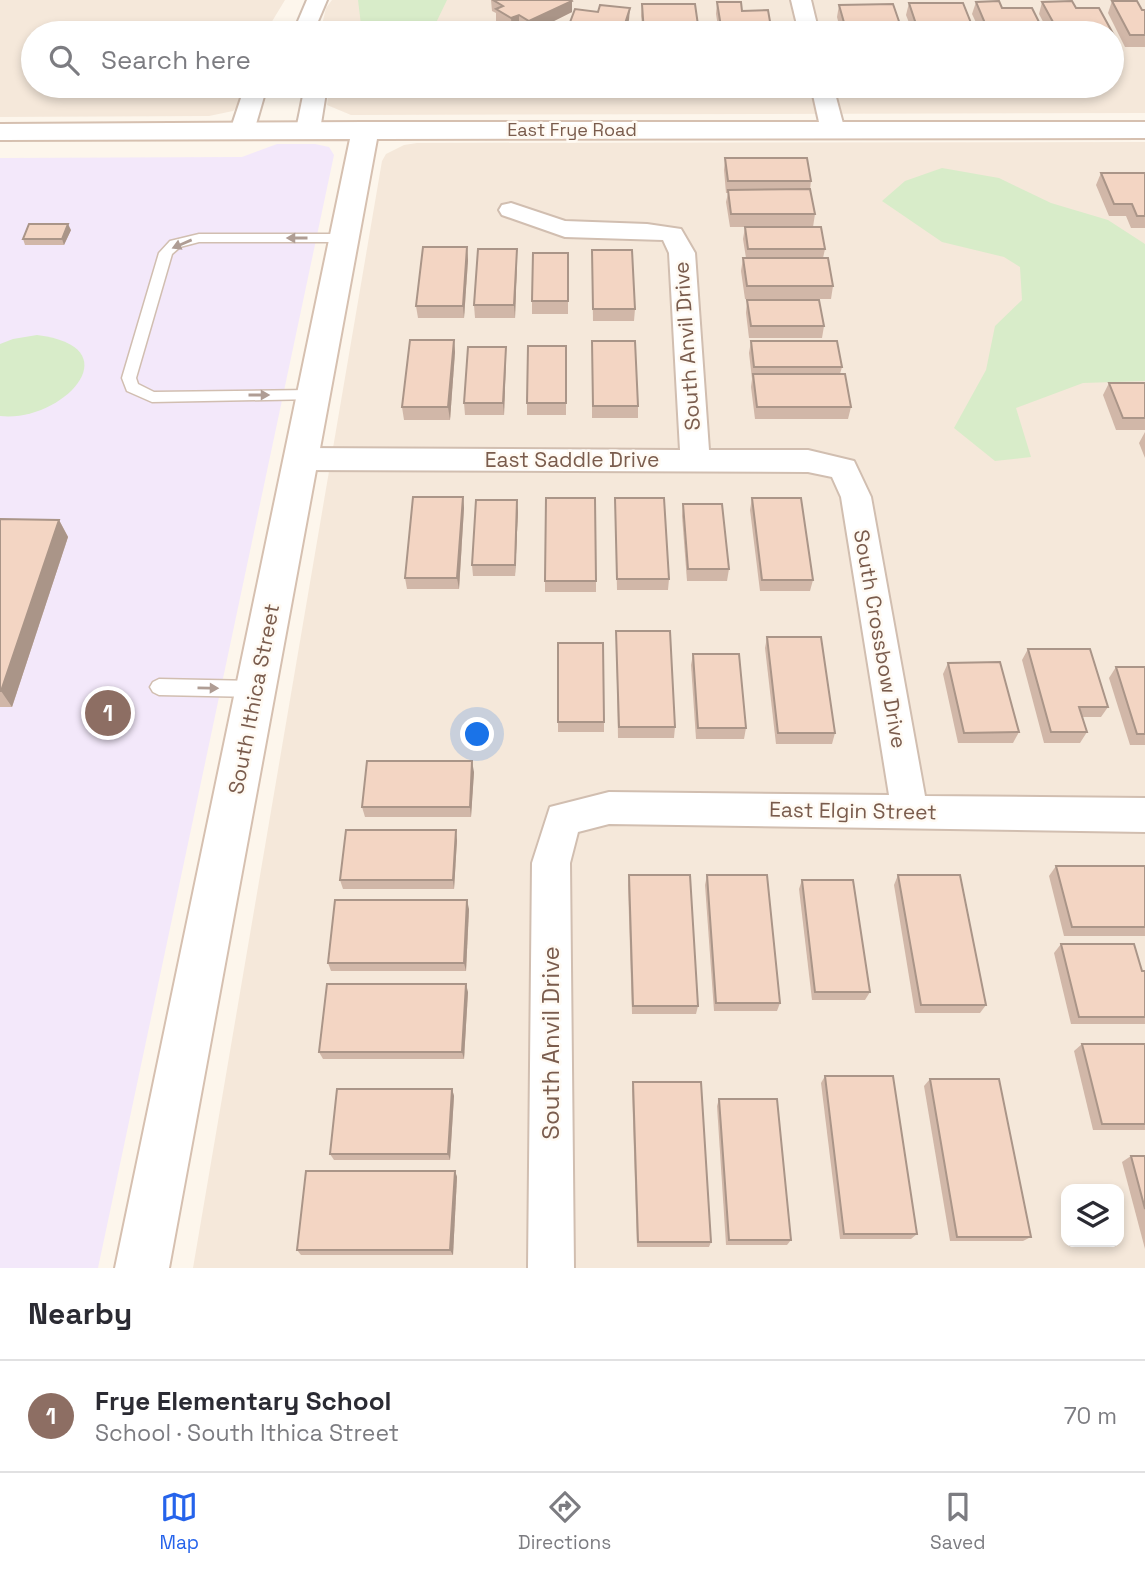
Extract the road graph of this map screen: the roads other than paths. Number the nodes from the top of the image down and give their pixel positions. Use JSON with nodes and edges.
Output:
{"nodes":[{"id":1,"x":317,"y":0,"type":"edge"},
{"id":2,"x":801,"y":0,"type":"edge"},
{"id":3,"x":308,"y":21,"type":"edge"},
{"id":4,"x":806,"y":21,"type":"edge"},
{"id":5,"x":252,"y":98,"type":"edge"},
{"id":6,"x":314,"y":98,"type":"edge"},
{"id":7,"x":825,"y":98,"type":"edge"},
{"id":8,"x":308,"y":130,"type":"junction"},
{"id":9,"x":365,"y":130,"type":"junction"},
{"id":10,"x":1145,"y":130,"type":"edge"},
{"id":11,"x":242,"y":131,"type":"junction"},
{"id":12,"x":833,"y":131,"type":"junction"},
{"id":13,"x":0,"y":132,"type":"edge"},
{"id":14,"x":511,"y":210,"type":"dead end"},
{"id":15,"x":346,"y":238,"type":"junction"},
{"id":16,"x":313,"y":396,"type":"junction"},
{"id":17,"x":299,"y":459,"type":"junction"},
{"id":18,"x":695,"y":460,"type":"junction"},
{"id":19,"x":843,"y":469,"type":"joint"},
{"id":20,"x":159,"y":687,"type":"dead end"},
{"id":21,"x":257,"y":688,"type":"junction"},
{"id":22,"x":910,"y":812,"type":"junction"},
{"id":23,"x":1145,"y":815,"type":"edge"},
{"id":24,"x":563,"y":818,"type":"joint"},
{"id":25,"x":142,"y":1268,"type":"edge"},
{"id":26,"x":551,"y":1268,"type":"edge"}],
"edges":[{"from":1,"to":3,"type":"street"},
{"from":2,"to":4,"type":"street"},
{"from":5,"to":11,"type":"street"},
{"from":6,"to":8,"type":"street"},
{"from":7,"to":12,"type":"street"},
{"from":8,"to":9,"type":"street","name":"East Frye Road"},
{"from":8,"to":11,"type":"street","name":"East Frye Road"},
{"from":9,"to":12,"type":"street","name":"East Frye Road"},
{"from":9,"to":15,"type":"street","name":"South Ithica Street"},
{"from":10,"to":12,"type":"street","name":"East Frye Road"},
{"from":11,"to":13,"type":"street","name":"East Frye Road"},
{"from":14,"to":18,"type":"street","name":"South Anvil Drive"},
{"from":15,"to":16,"type":"street","name":"South Ithica Street"},
{"from":15,"to":16,"type":"lane","one_way":true},
{"from":16,"to":17,"type":"street","name":"South Ithica Street"},
{"from":17,"to":18,"type":"street","name":"East Saddle Drive"},
{"from":17,"to":21,"type":"street","name":"South Ithica Street"},
{"from":18,"to":19,"type":"street","name":"East Saddle Drive"},
{"from":19,"to":22,"type":"street","name":"South Crossbow Drive"},
{"from":20,"to":21,"type":"lane","one_way":true},
{"from":21,"to":25,"type":"street","name":"South Ithica Street"},
{"from":22,"to":23,"type":"street","name":"East Elgin Street"},
{"from":22,"to":24,"type":"street","name":"East Elgin Street"},
{"from":24,"to":26,"type":"street","name":"South Anvil Drive"}]}
